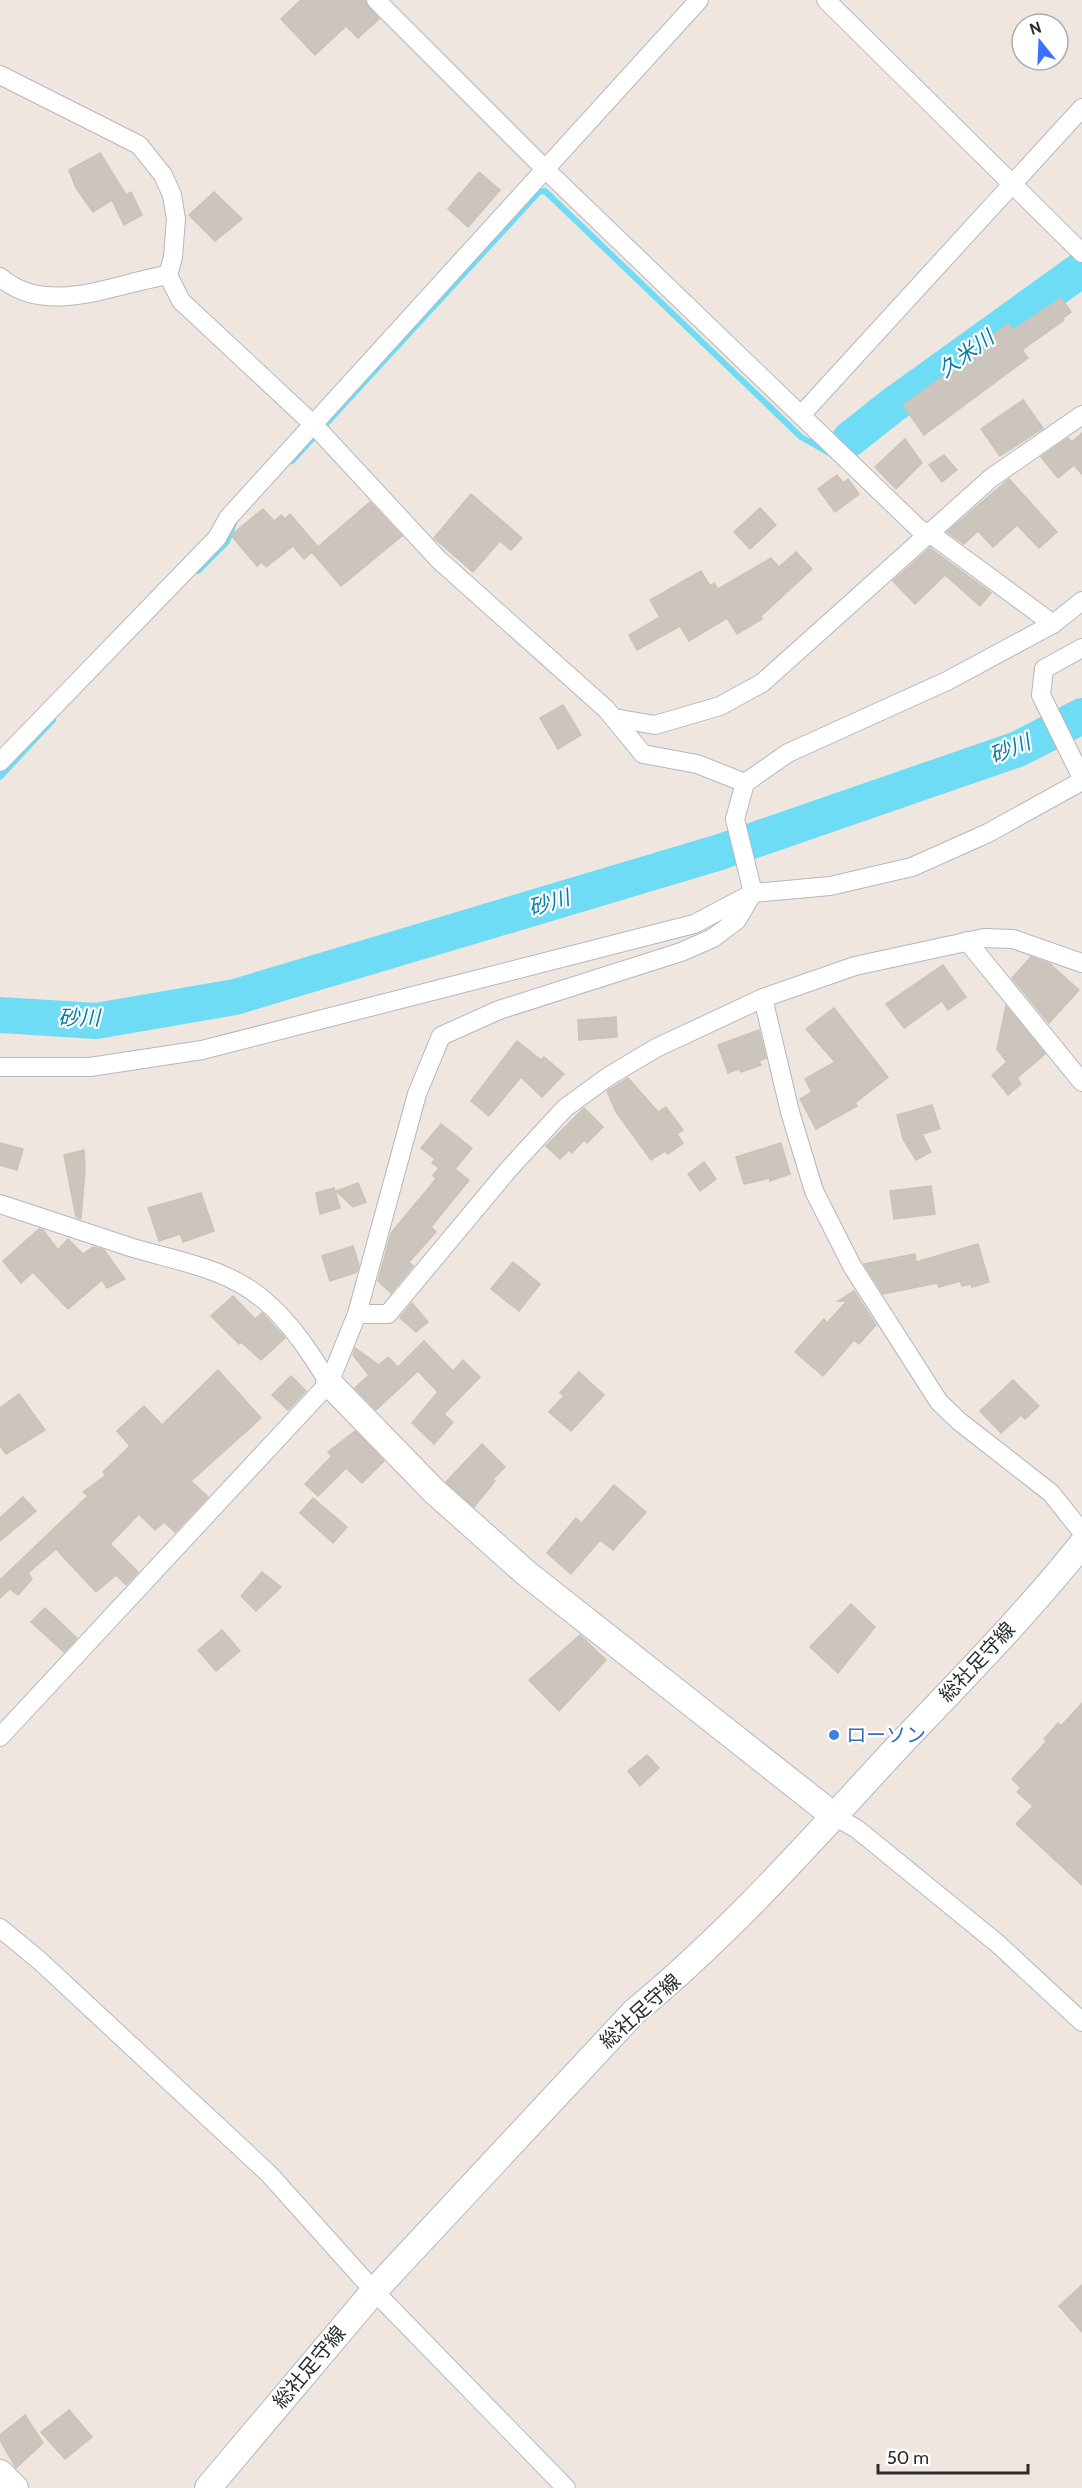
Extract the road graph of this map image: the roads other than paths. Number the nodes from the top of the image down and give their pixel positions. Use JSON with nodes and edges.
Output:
{"nodes":[{"id":1,"x":376,"y":0,"type":"edge"},
{"id":2,"x":699,"y":0,"type":"edge"},
{"id":3,"x":826,"y":0,"type":"edge"},
{"id":4,"x":0,"y":75,"type":"edge"},
{"id":5,"x":1082,"y":108,"type":"edge"},
{"id":6,"x":545,"y":169,"type":"junction"},
{"id":7,"x":1011,"y":185,"type":"junction"},
{"id":8,"x":1082,"y":254,"type":"edge"},
{"id":9,"x":168,"y":275,"type":"junction"},
{"id":10,"x":0,"y":277,"type":"edge"},
{"id":11,"x":802,"y":414,"type":"junction"},
{"id":12,"x":1082,"y":415,"type":"edge"},
{"id":13,"x":318,"y":429,"type":"junction"},
{"id":14,"x":928,"y":533,"type":"junction"},
{"id":15,"x":1081,"y":604,"type":"edge"},
{"id":16,"x":1053,"y":624,"type":"junction"},
{"id":17,"x":1082,"y":648,"type":"edge"},
{"id":18,"x":1082,"y":654,"type":"edge"},
{"id":19,"x":1044,"y":669,"type":"junction"},
{"id":20,"x":614,"y":718,"type":"junction"},
{"id":21,"x":0,"y":762,"type":"edge"},
{"id":22,"x":1082,"y":779,"type":"edge"},
{"id":23,"x":745,"y":783,"type":"junction"},
{"id":24,"x":752,"y":886,"type":"junction"},
{"id":25,"x":967,"y":941,"type":"junction"},
{"id":26,"x":1082,"y":963,"type":"edge"},
{"id":27,"x":763,"y":998,"type":"junction"},
{"id":28,"x":0,"y":1067,"type":"edge"},
{"id":29,"x":1082,"y":1082,"type":"edge"},
{"id":30,"x":0,"y":1204,"type":"edge"},
{"id":31,"x":357,"y":1314,"type":"junction"},
{"id":32,"x":329,"y":1383,"type":"junction"},
{"id":33,"x":1082,"y":1532,"type":"edge"},
{"id":34,"x":1082,"y":1544,"type":"edge"},
{"id":35,"x":0,"y":1737,"type":"edge"},
{"id":36,"x":834,"y":1816,"type":"junction"},
{"id":37,"x":0,"y":1928,"type":"edge"},
{"id":38,"x":1082,"y":2022,"type":"edge"},
{"id":39,"x":374,"y":2291,"type":"junction"},
{"id":40,"x":0,"y":2473,"type":"edge"},
{"id":41,"x":15,"y":2488,"type":"edge"},
{"id":42,"x":208,"y":2488,"type":"edge"},
{"id":43,"x":566,"y":2488,"type":"edge"}],
"edges":[{"from":1,"to":6,"type":"street"},
{"from":2,"to":6,"type":"street"},
{"from":3,"to":7,"type":"street"},
{"from":4,"to":9,"type":"street"},
{"from":5,"to":7,"type":"street"},
{"from":6,"to":11,"type":"street"},
{"from":6,"to":13,"type":"street"},
{"from":7,"to":8,"type":"street"},
{"from":7,"to":11,"type":"street"},
{"from":9,"to":10,"type":"street"},
{"from":9,"to":13,"type":"street"},
{"from":11,"to":14,"type":"street"},
{"from":12,"to":14,"type":"street"},
{"from":13,"to":20,"type":"street"},
{"from":13,"to":21,"type":"street"},
{"from":14,"to":16,"type":"street"},
{"from":14,"to":20,"type":"street"},
{"from":15,"to":16,"type":"street"},
{"from":16,"to":23,"type":"street"},
{"from":17,"to":19,"type":"street"},
{"from":18,"to":19,"type":"street"},
{"from":19,"to":22,"type":"street"},
{"from":20,"to":23,"type":"street"},
{"from":22,"to":24,"type":"street"},
{"from":23,"to":24,"type":"street"},
{"from":24,"to":28,"type":"street"},
{"from":24,"to":31,"type":"street"},
{"from":25,"to":26,"type":"street"},
{"from":25,"to":27,"type":"street"},
{"from":25,"to":29,"type":"street"},
{"from":27,"to":31,"type":"street"},
{"from":27,"to":33,"type":"street"},
{"from":30,"to":32,"type":"street"},
{"from":31,"to":32,"type":"street"},
{"from":32,"to":35,"type":"street"},
{"from":32,"to":36,"type":"main road"},
{"from":34,"to":36,"type":"main road","name":"総社足守線"},
{"from":36,"to":38,"type":"street"},
{"from":36,"to":39,"type":"main road","name":"総社足守線"},
{"from":37,"to":39,"type":"street"},
{"from":39,"to":42,"type":"main road","name":"総社足守線"},
{"from":39,"to":43,"type":"street"},
{"from":40,"to":41,"type":"main road"}]}
